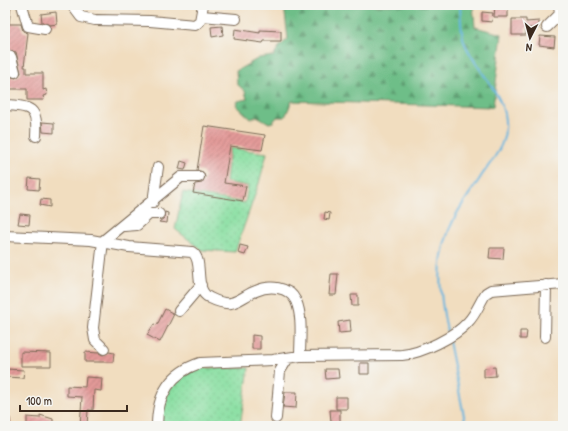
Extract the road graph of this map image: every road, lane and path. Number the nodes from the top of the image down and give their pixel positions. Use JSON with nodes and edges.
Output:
{"nodes":[{"id":1,"x":22,"y":5,"type":"edge"},
{"id":2,"x":72,"y":5,"type":"edge"},
{"id":3,"x":203,"y":5,"type":"edge"},
{"id":4,"x":559,"y":5,"type":"edge"},
{"id":5,"x":202,"y":16,"type":"junction"},
{"id":6,"x":236,"y":19,"type":"dead end"},
{"id":7,"x":547,"y":27,"type":"dead end"},
{"id":8,"x":45,"y":29,"type":"dead end"},
{"id":9,"x":5,"y":55,"type":"edge"},
{"id":10,"x":15,"y":72,"type":"dead end"},
{"id":11,"x":5,"y":105,"type":"edge"},
{"id":12,"x":36,"y":136,"type":"dead end"},
{"id":13,"x":158,"y":167,"type":"dead end"},
{"id":14,"x":199,"y":178,"type":"dead end"},
{"id":15,"x":153,"y":202,"type":"junction"},
{"id":16,"x":159,"y":214,"type":"dead end"},
{"id":17,"x":124,"y":226,"type":"junction"},
{"id":18,"x":5,"y":236,"type":"edge"},
{"id":19,"x":103,"y":241,"type":"junction"},
{"id":20,"x":563,"y":284,"type":"edge"},
{"id":21,"x":201,"y":285,"type":"junction"},
{"id":22,"x":546,"y":285,"type":"junction"},
{"id":23,"x":179,"y":311,"type":"dead end"},
{"id":24,"x":545,"y":337,"type":"dead end"},
{"id":25,"x":104,"y":349,"type":"dead end"},
{"id":26,"x":300,"y":356,"type":"junction"},
{"id":27,"x":288,"y":358,"type":"junction"},
{"id":28,"x":276,"y":418,"type":"dead end"},
{"id":29,"x":157,"y":426,"type":"edge"}],
"edges":[{"from":1,"to":8,"type":"street"},
{"from":2,"to":5,"type":"street"},
{"from":3,"to":5,"type":"street"},
{"from":4,"to":7,"type":"street"},
{"from":5,"to":6,"type":"street"},
{"from":9,"to":10,"type":"street"},
{"from":11,"to":12,"type":"street"},
{"from":13,"to":15,"type":"street"},
{"from":14,"to":15,"type":"street"},
{"from":15,"to":17,"type":"street"},
{"from":16,"to":17,"type":"street"},
{"from":17,"to":19,"type":"street"},
{"from":18,"to":19,"type":"street"},
{"from":19,"to":21,"type":"street"},
{"from":19,"to":25,"type":"street"},
{"from":20,"to":22,"type":"street"},
{"from":21,"to":23,"type":"street"},
{"from":21,"to":26,"type":"street"},
{"from":22,"to":24,"type":"street"},
{"from":22,"to":26,"type":"street"},
{"from":26,"to":27,"type":"street"},
{"from":27,"to":28,"type":"street"},
{"from":27,"to":29,"type":"street"}]}
